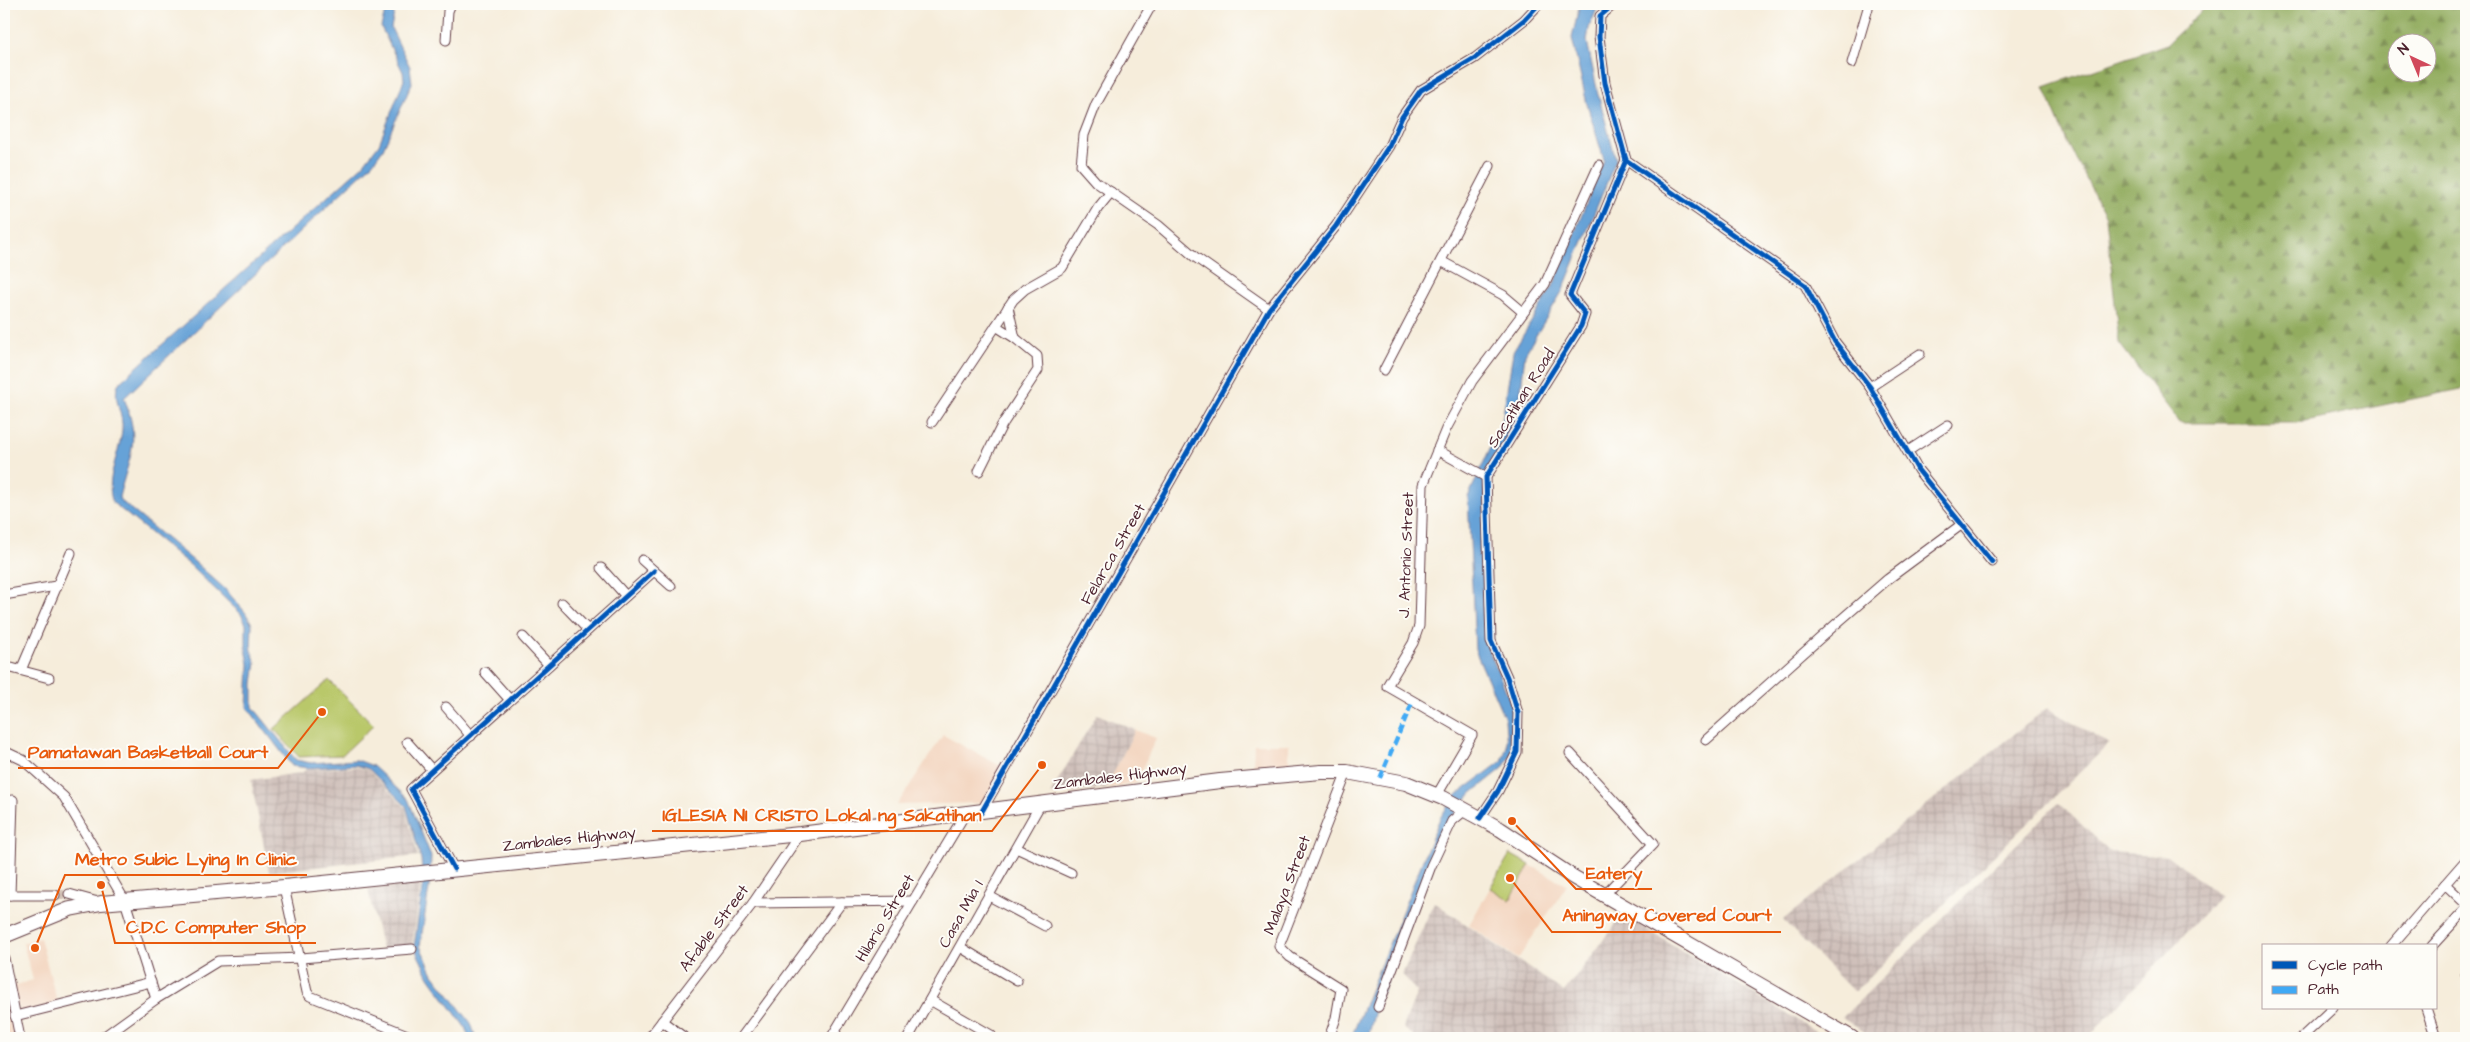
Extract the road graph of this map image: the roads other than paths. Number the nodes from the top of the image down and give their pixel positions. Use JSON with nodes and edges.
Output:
{"nodes":[{"id":1,"x":451,"y":4,"type":"edge"},
{"id":2,"x":1152,"y":4,"type":"edge"},
{"id":3,"x":1539,"y":4,"type":"edge"},
{"id":4,"x":1614,"y":4,"type":"edge"},
{"id":5,"x":1867,"y":4,"type":"edge"},
{"id":6,"x":446,"y":40,"type":"dead end"},
{"id":7,"x":1852,"y":63,"type":"dead end"},
{"id":8,"x":1626,"y":160,"type":"junction"},
{"id":9,"x":1599,"y":165,"type":"dead end"},
{"id":10,"x":1490,"y":166,"type":"dead end"},
{"id":11,"x":1111,"y":192,"type":"junction"},
{"id":12,"x":1441,"y":261,"type":"junction"},
{"id":13,"x":1008,"y":307,"type":"junction"},
{"id":14,"x":1270,"y":308,"type":"junction"},
{"id":15,"x":1523,"y":312,"type":"junction"},
{"id":16,"x":996,"y":326,"type":"junction"},
{"id":17,"x":1015,"y":338,"type":"junction"},
{"id":18,"x":1920,"y":354,"type":"dead end"},
{"id":19,"x":1384,"y":370,"type":"dead end"},
{"id":20,"x":1870,"y":387,"type":"junction"},
{"id":21,"x":932,"y":422,"type":"dead end"},
{"id":22,"x":1948,"y":425,"type":"dead end"},
{"id":23,"x":1438,"y":450,"type":"junction"},
{"id":24,"x":1908,"y":451,"type":"junction"},
{"id":25,"x":979,"y":471,"type":"dead end"},
{"id":26,"x":1486,"y":477,"type":"junction"},
{"id":27,"x":1961,"y":525,"type":"junction"},
{"id":28,"x":71,"y":553,"type":"dead end"},
{"id":29,"x":642,"y":560,"type":"dead end"},
{"id":30,"x":1992,"y":562,"type":"dead end"},
{"id":31,"x":601,"y":568,"type":"dead end"},
{"id":32,"x":654,"y":570,"type":"junction"},
{"id":33,"x":56,"y":586,"type":"junction"},
{"id":34,"x":671,"y":586,"type":"dead end"},
{"id":35,"x":4,"y":595,"type":"edge"},
{"id":36,"x":626,"y":596,"type":"junction"},
{"id":37,"x":562,"y":603,"type":"dead end"},
{"id":38,"x":588,"y":630,"type":"junction"},
{"id":39,"x":523,"y":638,"type":"dead end"},
{"id":40,"x":549,"y":665,"type":"junction"},
{"id":41,"x":4,"y":666,"type":"edge"},
{"id":42,"x":21,"y":670,"type":"junction"},
{"id":43,"x":486,"y":672,"type":"dead end"},
{"id":44,"x":49,"y":678,"type":"dead end"},
{"id":45,"x":510,"y":700,"type":"junction"},
{"id":46,"x":446,"y":708,"type":"dead end"},
{"id":47,"x":470,"y":736,"type":"junction"},
{"id":48,"x":1706,"y":740,"type":"dead end"},
{"id":49,"x":407,"y":742,"type":"dead end"},
{"id":50,"x":4,"y":751,"type":"edge"},
{"id":51,"x":1570,"y":753,"type":"dead end"},
{"id":52,"x":432,"y":770,"type":"junction"},
{"id":53,"x":1347,"y":772,"type":"junction"},
{"id":54,"x":1440,"y":797,"type":"junction"},
{"id":55,"x":9,"y":800,"type":"edge"},
{"id":56,"x":1040,"y":804,"type":"junction"},
{"id":57,"x":1463,"y":809,"type":"junction"},
{"id":58,"x":980,"y":812,"type":"junction"},
{"id":59,"x":965,"y":814,"type":"junction"},
{"id":60,"x":1480,"y":818,"type":"junction"},
{"id":61,"x":800,"y":834,"type":"junction"},
{"id":62,"x":1016,"y":848,"type":"junction"},
{"id":63,"x":2466,"y":860,"type":"edge"},
{"id":64,"x":454,"y":869,"type":"junction"},
{"id":65,"x":1072,"y":873,"type":"dead end"},
{"id":66,"x":2445,"y":884,"type":"junction"},
{"id":67,"x":284,"y":887,"type":"junction"},
{"id":68,"x":69,"y":894,"type":"tunnel mouth"},
{"id":69,"x":1605,"y":894,"type":"junction"},
{"id":70,"x":7,"y":895,"type":"edge"},
{"id":71,"x":55,"y":895,"type":"tunnel mouth"},
{"id":72,"x":988,"y":896,"type":"junction"},
{"id":73,"x":125,"y":901,"type":"junction"},
{"id":74,"x":913,"y":901,"type":"junction"},
{"id":75,"x":842,"y":902,"type":"junction"},
{"id":76,"x":101,"y":903,"type":"junction"},
{"id":77,"x":753,"y":903,"type":"junction"},
{"id":78,"x":2466,"y":904,"type":"edge"},
{"id":79,"x":2466,"y":909,"type":"edge"},
{"id":80,"x":1045,"y":926,"type":"dead end"},
{"id":81,"x":4,"y":936,"type":"edge"},
{"id":82,"x":2393,"y":944,"type":"edge"},
{"id":83,"x":2434,"y":944,"type":"edge"},
{"id":84,"x":960,"y":947,"type":"junction"},
{"id":85,"x":412,"y":949,"type":"dead end"},
{"id":86,"x":4,"y":958,"type":"edge"},
{"id":87,"x":301,"y":958,"type":"junction"},
{"id":88,"x":1017,"y":981,"type":"dead end"},
{"id":89,"x":151,"y":982,"type":"junction"},
{"id":90,"x":156,"y":999,"type":"junction"},
{"id":91,"x":930,"y":1000,"type":"junction"},
{"id":92,"x":1378,"y":1008,"type":"dead end"},
{"id":93,"x":2331,"y":1010,"type":"edge"},
{"id":94,"x":2427,"y":1010,"type":"edge"},
{"id":95,"x":15,"y":1016,"type":"junction"},
{"id":96,"x":662,"y":1021,"type":"junction"},
{"id":97,"x":991,"y":1035,"type":"dead end"},
{"id":98,"x":20,"y":1038,"type":"edge"},
{"id":99,"x":102,"y":1038,"type":"edge"},
{"id":100,"x":415,"y":1038,"type":"edge"},
{"id":101,"x":650,"y":1038,"type":"edge"},
{"id":102,"x":685,"y":1038,"type":"edge"},
{"id":103,"x":741,"y":1038,"type":"edge"},
{"id":104,"x":831,"y":1038,"type":"edge"},
{"id":105,"x":908,"y":1038,"type":"edge"},
{"id":106,"x":1329,"y":1038,"type":"edge"},
{"id":107,"x":1852,"y":1038,"type":"edge"},
{"id":108,"x":2301,"y":1038,"type":"edge"},
{"id":109,"x":2436,"y":1038,"type":"edge"}],
"edges":[{"from":1,"to":6,"type":"street"},
{"from":2,"to":11,"type":"street"},
{"from":3,"to":14,"type":"street","name":"Felarca Street"},
{"from":4,"to":8,"type":"street"},
{"from":5,"to":7,"type":"street"},
{"from":8,"to":20,"type":"street"},
{"from":8,"to":26,"type":"street","name":"Sacatihan Road"},
{"from":9,"to":15,"type":"street","name":"J. Antonio Street"},
{"from":10,"to":12,"type":"street"},
{"from":11,"to":13,"type":"street"},
{"from":11,"to":14,"type":"street"},
{"from":12,"to":15,"type":"street"},
{"from":12,"to":19,"type":"street"},
{"from":13,"to":16,"type":"street"},
{"from":13,"to":17,"type":"street"},
{"from":14,"to":58,"type":"street","name":"Felarca Street"},
{"from":15,"to":23,"type":"street","name":"J. Antonio Street"},
{"from":16,"to":17,"type":"street"},
{"from":16,"to":21,"type":"street"},
{"from":17,"to":25,"type":"street"},
{"from":18,"to":20,"type":"street"},
{"from":20,"to":24,"type":"street"},
{"from":22,"to":24,"type":"street"},
{"from":23,"to":26,"type":"street"},
{"from":23,"to":54,"type":"street","name":"J. Antonio Street"},
{"from":24,"to":27,"type":"street"},
{"from":26,"to":60,"type":"street"},
{"from":27,"to":30,"type":"street"},
{"from":27,"to":48,"type":"street"},
{"from":28,"to":33,"type":"street"},
{"from":29,"to":32,"type":"street"},
{"from":31,"to":36,"type":"street"},
{"from":32,"to":34,"type":"street"},
{"from":32,"to":36,"type":"street"},
{"from":33,"to":35,"type":"street"},
{"from":33,"to":42,"type":"street"},
{"from":36,"to":38,"type":"street"},
{"from":37,"to":38,"type":"street"},
{"from":38,"to":40,"type":"street"},
{"from":39,"to":40,"type":"street"},
{"from":40,"to":45,"type":"street"},
{"from":41,"to":42,"type":"street"},
{"from":42,"to":44,"type":"street"},
{"from":43,"to":45,"type":"street"},
{"from":45,"to":47,"type":"street"},
{"from":46,"to":47,"type":"street"},
{"from":47,"to":52,"type":"street"},
{"from":49,"to":52,"type":"street"},
{"from":50,"to":73,"type":"street"},
{"from":51,"to":69,"type":"street"},
{"from":52,"to":64,"type":"street"},
{"from":53,"to":54,"type":"main road","name":"Zambales Highway"},
{"from":53,"to":56,"type":"main road","name":"Zambales Highway"},
{"from":53,"to":106,"type":"street","name":"Malaya Street"},
{"from":54,"to":57,"type":"main road","name":"Zambales Highway"},
{"from":55,"to":70,"type":"street"},
{"from":56,"to":58,"type":"main road","name":"Zambales Highway"},
{"from":56,"to":62,"type":"street","name":"Casa Mia 1"},
{"from":57,"to":60,"type":"main road","name":"Zambales Highway"},
{"from":57,"to":92,"type":"street"},
{"from":58,"to":59,"type":"main road","name":"Zambales Highway"},
{"from":59,"to":61,"type":"main road","name":"Zambales Highway"},
{"from":59,"to":74,"type":"street","name":"Hilario Street"},
{"from":60,"to":69,"type":"main road","name":"Zambales Highway"},
{"from":61,"to":64,"type":"main road","name":"Zambales Highway"},
{"from":61,"to":77,"type":"street","name":"Afable Street"},
{"from":62,"to":65,"type":"street"},
{"from":62,"to":72,"type":"street","name":"Casa Mia 1"},
{"from":63,"to":66,"type":"street"},
{"from":64,"to":67,"type":"main road","name":"Zambales Highway"},
{"from":66,"to":78,"type":"street"},
{"from":66,"to":82,"type":"street"},
{"from":67,"to":73,"type":"main road","name":"Zambales Highway"},
{"from":67,"to":87,"type":"street"},
{"from":68,"to":76,"type":"street"},
{"from":69,"to":107,"type":"main road","name":"Zambales Highway"},
{"from":70,"to":71,"type":"street"},
{"from":72,"to":80,"type":"street"},
{"from":72,"to":84,"type":"street","name":"Casa Mia 1"},
{"from":73,"to":76,"type":"main road","name":"Zambales Highway"},
{"from":73,"to":89,"type":"street"},
{"from":74,"to":75,"type":"street"},
{"from":74,"to":104,"type":"street","name":"Hilario Street"},
{"from":75,"to":77,"type":"street"},
{"from":75,"to":103,"type":"street"},
{"from":76,"to":81,"type":"main road","name":"Zambales Highway"},
{"from":77,"to":96,"type":"street","name":"Afable Street"},
{"from":79,"to":83,"type":"street"},
{"from":84,"to":88,"type":"street"},
{"from":84,"to":91,"type":"street","name":"Casa Mia 1"},
{"from":85,"to":87,"type":"street"},
{"from":86,"to":95,"type":"street"},
{"from":87,"to":90,"type":"street"},
{"from":87,"to":100,"type":"street"},
{"from":89,"to":90,"type":"street"},
{"from":89,"to":95,"type":"street"},
{"from":90,"to":99,"type":"street"},
{"from":91,"to":97,"type":"street"},
{"from":91,"to":105,"type":"street","name":"Casa Mia 1"},
{"from":93,"to":108,"type":"street"},
{"from":94,"to":109,"type":"street"},
{"from":95,"to":98,"type":"street"},
{"from":96,"to":101,"type":"street","name":"Afable Street"},
{"from":96,"to":102,"type":"street"}]}
